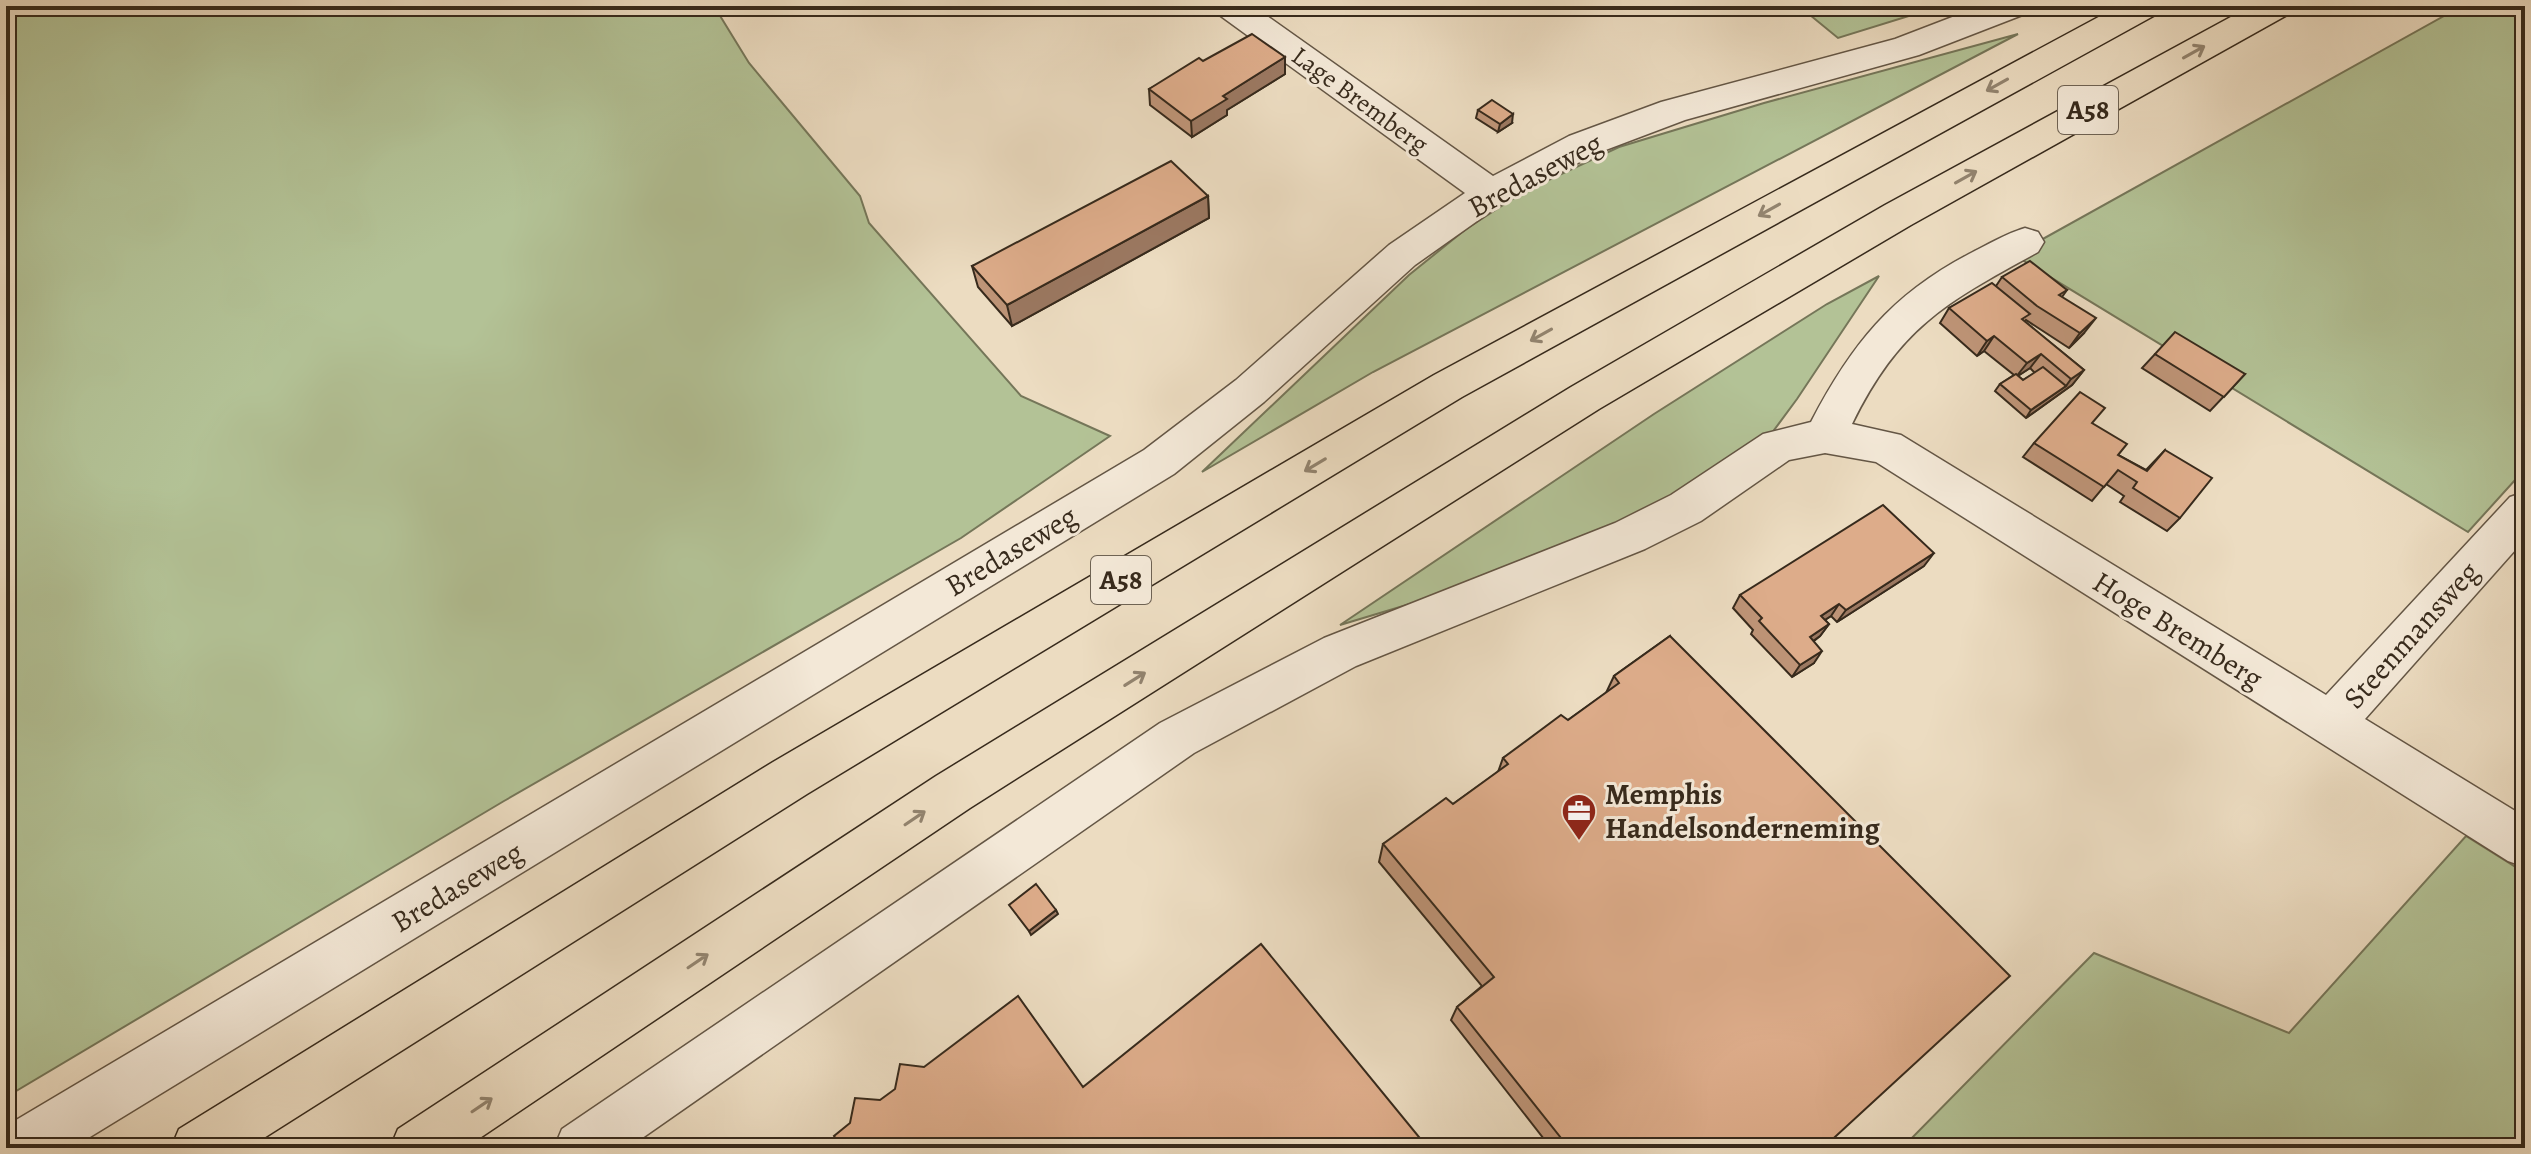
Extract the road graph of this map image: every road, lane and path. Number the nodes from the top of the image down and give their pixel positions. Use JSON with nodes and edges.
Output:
{"nodes":[{"id":1,"x":1230,"y":6,"type":"edge"},
{"id":2,"x":2013,"y":6,"type":"edge"},
{"id":3,"x":2145,"y":6,"type":"edge"},
{"id":4,"x":2277,"y":6,"type":"edge"},
{"id":5,"x":1491,"y":193,"type":"junction"},
{"id":6,"x":2025,"y":242,"type":"dead end"},
{"id":7,"x":1825,"y":436,"type":"junction"},
{"id":8,"x":2525,"y":510,"type":"edge"},
{"id":9,"x":2329,"y":725,"type":"junction"},
{"id":10,"x":2525,"y":844,"type":"edge"},
{"id":11,"x":21,"y":1148,"type":"edge"},
{"id":12,"x":198,"y":1148,"type":"edge"},
{"id":13,"x":417,"y":1148,"type":"edge"},
{"id":14,"x":581,"y":1148,"type":"edge"}],
"edges":[{"from":1,"to":5,"type":"street","name":"Lage Bremberg"},
{"from":2,"to":5,"type":"street","name":"Bredaseweg"},
{"from":3,"to":12,"type":"highway","number":"A58","one_way":true},
{"from":13,"to":4,"type":"highway","number":"A58","one_way":true},
{"from":5,"to":11,"type":"street","name":"Bredaseweg"},
{"from":6,"to":7,"type":"street"},
{"from":7,"to":9,"type":"street","name":"Hoge Bremberg"},
{"from":7,"to":14,"type":"street"},
{"from":8,"to":9,"type":"street","name":"Steenmansweg"},
{"from":9,"to":10,"type":"street","name":"Hoge Bremberg"}]}
